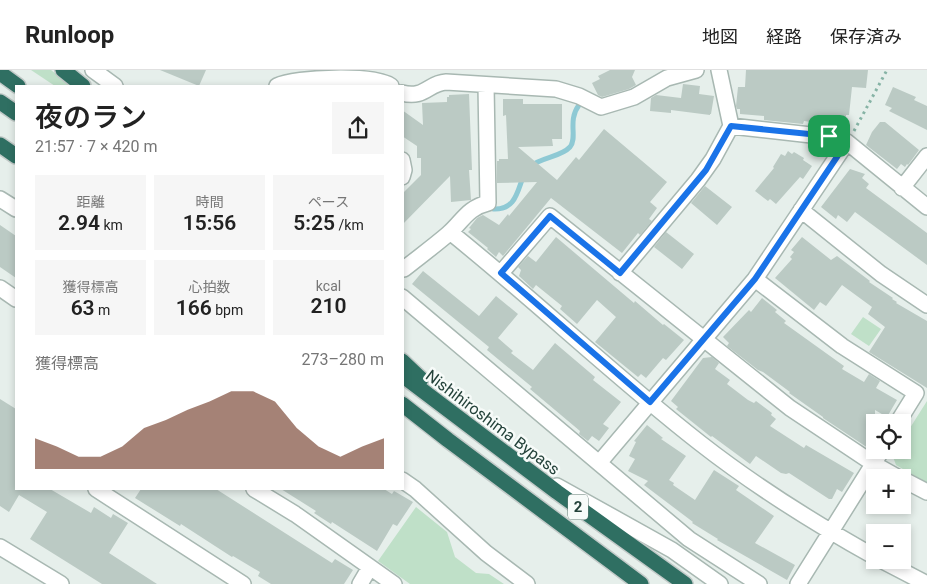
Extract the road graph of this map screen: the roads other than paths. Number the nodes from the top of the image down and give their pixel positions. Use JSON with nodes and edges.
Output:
{"nodes":[{"id":1,"x":63,"y":70,"type":"edge"},
{"id":2,"x":94,"y":70,"type":"edge"},
{"id":3,"x":696,"y":70,"type":"edge"},
{"id":4,"x":719,"y":70,"type":"edge"},
{"id":5,"x":0,"y":73,"type":"edge"},
{"id":6,"x":338,"y":82,"type":"edge"},
{"id":7,"x":486,"y":84,"type":"junction"},
{"id":8,"x":17,"y":85,"type":"edge"},
{"id":9,"x":82,"y":85,"type":"edge"},
{"id":10,"x":114,"y":85,"type":"edge"},
{"id":11,"x":280,"y":85,"type":"edge"},
{"id":12,"x":389,"y":85,"type":"edge"},
{"id":13,"x":404,"y":93,"type":"edge"},
{"id":14,"x":0,"y":102,"type":"edge"},
{"id":15,"x":15,"y":113,"type":"edge"},
{"id":16,"x":731,"y":126,"type":"junction"},
{"id":17,"x":850,"y":139,"type":"junction"},
{"id":18,"x":0,"y":145,"type":"edge"},
{"id":19,"x":15,"y":155,"type":"edge"},
{"id":20,"x":927,"y":156,"type":"edge"},
{"id":21,"x":902,"y":188,"type":"junction"},
{"id":22,"x":0,"y":199,"type":"edge"},
{"id":23,"x":927,"y":207,"type":"edge"},
{"id":24,"x":15,"y":209,"type":"edge"},
{"id":25,"x":801,"y":210,"type":"junction"},
{"id":26,"x":450,"y":232,"type":"junction"},
{"id":27,"x":404,"y":271,"type":"edge"},
{"id":28,"x":501,"y":273,"type":"junction"},
{"id":29,"x":620,"y":273,"type":"junction"},
{"id":30,"x":755,"y":279,"type":"junction"},
{"id":31,"x":0,"y":288,"type":"edge"},
{"id":32,"x":15,"y":299,"type":"edge"},
{"id":33,"x":404,"y":299,"type":"edge"},
{"id":34,"x":927,"y":305,"type":"edge"},
{"id":35,"x":702,"y":340,"type":"junction"},
{"id":36,"x":404,"y":363,"type":"edge"},
{"id":37,"x":404,"y":377,"type":"edge"},
{"id":38,"x":650,"y":402,"type":"junction"},
{"id":39,"x":404,"y":406,"type":"edge"},
{"id":40,"x":404,"y":413,"type":"edge"},
{"id":41,"x":903,"y":414,"type":"edge"},
{"id":42,"x":472,"y":428,"type":"junction"},
{"id":43,"x":448,"y":440,"type":"junction"},
{"id":44,"x":877,"y":459,"type":"edge"},
{"id":45,"x":599,"y":463,"type":"junction"},
{"id":46,"x":874,"y":464,"type":"junction"},
{"id":47,"x":883,"y":469,"type":"edge"},
{"id":48,"x":533,"y":474,"type":"junction"},
{"id":49,"x":404,"y":481,"type":"edge"},
{"id":50,"x":911,"y":484,"type":"edge"},
{"id":51,"x":97,"y":490,"type":"edge"},
{"id":52,"x":256,"y":490,"type":"edge"},
{"id":53,"x":927,"y":492,"type":"edge"},
{"id":54,"x":831,"y":533,"type":"junction"},
{"id":55,"x":0,"y":548,"type":"edge"},
{"id":56,"x":866,"y":552,"type":"edge"},
{"id":57,"x":370,"y":567,"type":"junction"},
{"id":58,"x":898,"y":569,"type":"edge"},
{"id":59,"x":226,"y":580,"type":"edge"},
{"id":60,"x":61,"y":584,"type":"edge"},
{"id":61,"x":243,"y":584,"type":"edge"},
{"id":62,"x":360,"y":584,"type":"edge"},
{"id":63,"x":394,"y":584,"type":"edge"},
{"id":64,"x":527,"y":584,"type":"edge"},
{"id":65,"x":641,"y":584,"type":"edge"},
{"id":66,"x":685,"y":584,"type":"edge"},
{"id":67,"x":720,"y":584,"type":"edge"},
{"id":68,"x":759,"y":584,"type":"edge"},
{"id":69,"x":798,"y":584,"type":"edge"},
{"id":70,"x":927,"y":584,"type":"edge"}],
"edges":[{"from":1,"to":9,"type":"highway"},
{"from":2,"to":10,"type":"street"},
{"from":3,"to":7,"type":"street"},
{"from":4,"to":16,"type":"street"},
{"from":5,"to":8,"type":"highway"},
{"from":6,"to":11,"type":"street"},
{"from":6,"to":12,"type":"street"},
{"from":7,"to":13,"type":"street"},
{"from":7,"to":26,"type":"street"},
{"from":14,"to":15,"type":"highway"},
{"from":16,"to":17,"type":"street"},
{"from":16,"to":29,"type":"street"},
{"from":17,"to":21,"type":"street"},
{"from":17,"to":25,"type":"street"},
{"from":18,"to":19,"type":"highway"},
{"from":20,"to":21,"type":"street"},
{"from":21,"to":23,"type":"street"},
{"from":22,"to":24,"type":"street"},
{"from":25,"to":30,"type":"street"},
{"from":25,"to":34,"type":"street"},
{"from":26,"to":27,"type":"street"},
{"from":26,"to":28,"type":"street"},
{"from":28,"to":29,"type":"street"},
{"from":28,"to":38,"type":"street"},
{"from":29,"to":35,"type":"street"},
{"from":30,"to":35,"type":"street"},
{"from":30,"to":41,"type":"street"},
{"from":31,"to":32,"type":"street"},
{"from":33,"to":45,"type":"street"},
{"from":35,"to":38,"type":"street"},
{"from":35,"to":46,"type":"street"},
{"from":36,"to":42,"type":"highway"},
{"from":37,"to":42,"type":"highway","name":"Nishihiroshima Bypass","number":"2"},
{"from":38,"to":45,"type":"street"},
{"from":38,"to":54,"type":"street"},
{"from":39,"to":43,"type":"highway","number":"2"},
{"from":40,"to":43,"type":"highway"},
{"from":42,"to":48,"type":"highway","name":"Nishihiroshima Bypass","number":"2"},
{"from":43,"to":65,"type":"highway","number":"2"},
{"from":44,"to":46,"type":"street"},
{"from":45,"to":68,"type":"street"},
{"from":46,"to":47,"type":"street"},
{"from":46,"to":54,"type":"street"},
{"from":48,"to":66,"type":"highway","name":"Nishihiroshima Bypass","number":"2"},
{"from":48,"to":67,"type":"street"},
{"from":49,"to":64,"type":"street"},
{"from":50,"to":53,"type":"street"},
{"from":51,"to":59,"type":"street"},
{"from":52,"to":57,"type":"street"},
{"from":54,"to":56,"type":"street"},
{"from":54,"to":69,"type":"street"},
{"from":55,"to":60,"type":"street"},
{"from":57,"to":62,"type":"street"},
{"from":57,"to":63,"type":"street"},
{"from":58,"to":70,"type":"street"},
{"from":59,"to":61,"type":"street"}]}
